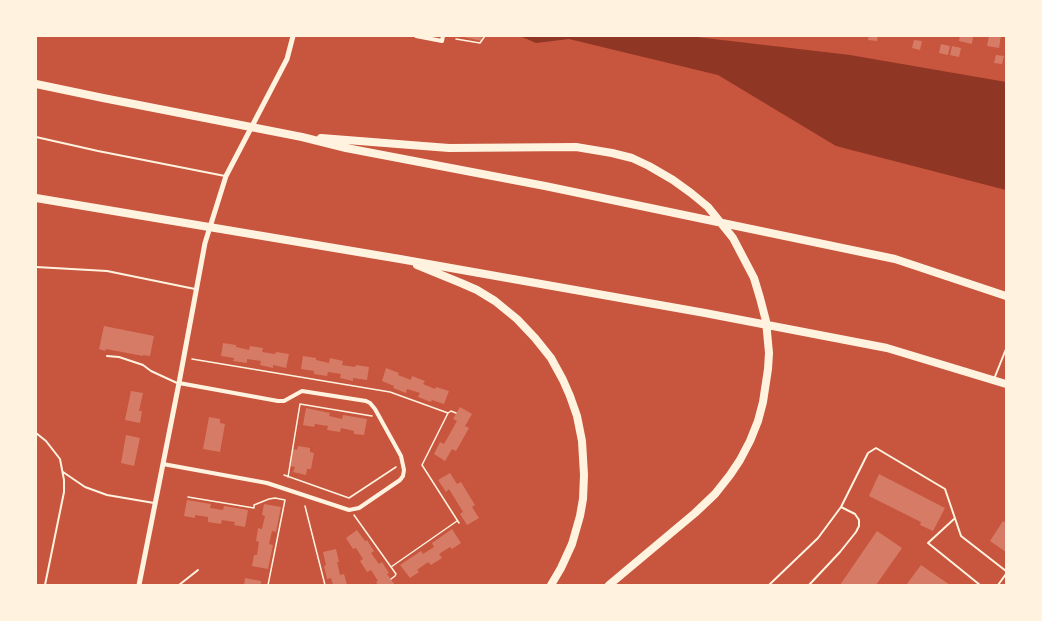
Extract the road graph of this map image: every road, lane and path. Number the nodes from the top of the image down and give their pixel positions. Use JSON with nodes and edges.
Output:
{"nodes":[{"id":1,"x":293,"y":36,"type":"edge"},
{"id":2,"x":416,"y":36,"type":"edge"},
{"id":3,"x":443,"y":36,"type":"edge"},
{"id":4,"x":485,"y":36,"type":"edge"},
{"id":5,"x":456,"y":39,"type":"dead end"},
{"id":6,"x":36,"y":84,"type":"edge"},
{"id":7,"x":36,"y":137,"type":"edge"},
{"id":8,"x":302,"y":137,"type":"junction"},
{"id":9,"x":226,"y":176,"type":"junction"},
{"id":10,"x":36,"y":198,"type":"edge"},
{"id":11,"x":400,"y":259,"type":"junction"},
{"id":12,"x":36,"y":267,"type":"edge"},
{"id":13,"x":196,"y":289,"type":"junction"},
{"id":14,"x":1006,"y":296,"type":"edge"},
{"id":15,"x":1006,"y":349,"type":"edge"},
{"id":16,"x":107,"y":356,"type":"dead end"},
{"id":17,"x":192,"y":359,"type":"dead end"},
{"id":18,"x":994,"y":380,"type":"junction"},
{"id":19,"x":179,"y":383,"type":"junction"},
{"id":20,"x":1006,"y":384,"type":"edge"},
{"id":21,"x":448,"y":413,"type":"junction"},
{"id":22,"x":456,"y":413,"type":"dead end"},
{"id":23,"x":380,"y":418,"type":"junction"},
{"id":24,"x":36,"y":433,"type":"edge"},
{"id":25,"x":163,"y":464,"type":"junction"},
{"id":26,"x":398,"y":467,"type":"dead end"},
{"id":27,"x":63,"y":472,"type":"junction"},
{"id":28,"x":284,"y":475,"type":"dead end"},
{"id":29,"x":288,"y":476,"type":"junction"},
{"id":30,"x":188,"y":497,"type":"dead end"},
{"id":31,"x":156,"y":503,"type":"junction"},
{"id":32,"x":305,"y":506,"type":"dead end"},
{"id":33,"x":842,"y":507,"type":"junction"},
{"id":34,"x":354,"y":515,"type":"dead end"},
{"id":35,"x":954,"y":519,"type":"junction"},
{"id":36,"x":457,"y":521,"type":"junction"},
{"id":37,"x":459,"y":523,"type":"dead end"},
{"id":38,"x":391,"y":567,"type":"junction"},
{"id":39,"x":198,"y":570,"type":"dead end"},
{"id":40,"x":1006,"y":573,"type":"edge"},
{"id":41,"x":392,"y":579,"type":"dead end"},
{"id":42,"x":46,"y":585,"type":"edge"},
{"id":43,"x":139,"y":585,"type":"edge"},
{"id":44,"x":179,"y":585,"type":"edge"},
{"id":45,"x":268,"y":585,"type":"edge"},
{"id":46,"x":325,"y":585,"type":"edge"},
{"id":47,"x":551,"y":585,"type":"edge"},
{"id":48,"x":609,"y":585,"type":"edge"},
{"id":49,"x":769,"y":585,"type":"edge"},
{"id":50,"x":810,"y":585,"type":"edge"},
{"id":51,"x":980,"y":585,"type":"edge"},
{"id":52,"x":998,"y":585,"type":"edge"}],
"edges":[{"from":1,"to":9,"type":"street"},
{"from":2,"to":3,"type":"street"},
{"from":4,"to":5,"type":"path"},
{"from":6,"to":8,"type":"highway"},
{"from":7,"to":9,"type":"lane"},
{"from":8,"to":14,"type":"highway"},
{"from":8,"to":48,"type":"highway"},
{"from":9,"to":13,"type":"street"},
{"from":10,"to":11,"type":"highway"},
{"from":11,"to":18,"type":"highway"},
{"from":11,"to":47,"type":"highway"},
{"from":12,"to":13,"type":"lane"},
{"from":13,"to":19,"type":"street"},
{"from":15,"to":18,"type":"lane"},
{"from":16,"to":19,"type":"lane"},
{"from":17,"to":21,"type":"path"},
{"from":18,"to":20,"type":"highway"},
{"from":19,"to":23,"type":"street"},
{"from":19,"to":25,"type":"street"},
{"from":21,"to":22,"type":"path"},
{"from":21,"to":36,"type":"path"},
{"from":23,"to":25,"type":"street"},
{"from":23,"to":29,"type":"path"},
{"from":24,"to":27,"type":"lane"},
{"from":25,"to":31,"type":"street"},
{"from":26,"to":29,"type":"path"},
{"from":27,"to":31,"type":"lane"},
{"from":27,"to":42,"type":"lane"},
{"from":28,"to":29,"type":"path"},
{"from":30,"to":45,"type":"path"},
{"from":31,"to":43,"type":"street"},
{"from":32,"to":46,"type":"path"},
{"from":33,"to":35,"type":"lane"},
{"from":33,"to":49,"type":"lane"},
{"from":33,"to":50,"type":"lane"},
{"from":34,"to":38,"type":"path"},
{"from":35,"to":40,"type":"lane"},
{"from":35,"to":51,"type":"lane"},
{"from":36,"to":37,"type":"path"},
{"from":36,"to":38,"type":"path"},
{"from":38,"to":41,"type":"path"},
{"from":39,"to":44,"type":"lane"},
{"from":40,"to":52,"type":"lane"}]}
